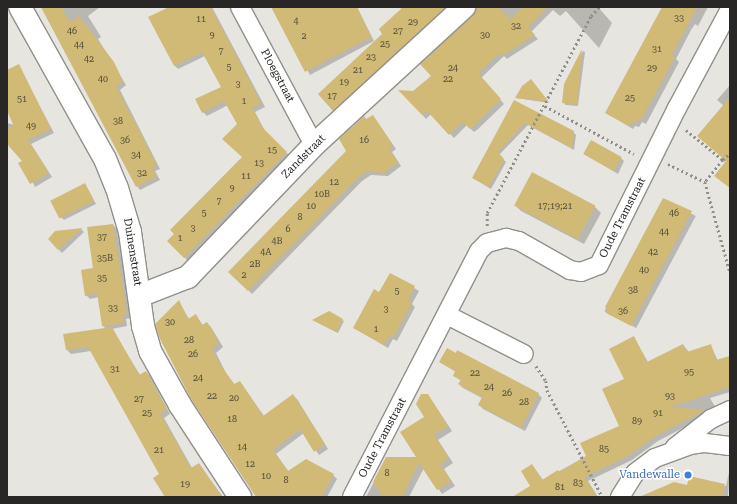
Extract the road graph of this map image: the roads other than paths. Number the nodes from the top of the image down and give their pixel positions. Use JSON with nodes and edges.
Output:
{"nodes":[{"id":1,"x":20,"y":7,"type":"edge"},
{"id":2,"x":240,"y":7,"type":"edge"},
{"id":3,"x":464,"y":7,"type":"edge"},
{"id":4,"x":730,"y":9,"type":"edge"},
{"id":5,"x":314,"y":145,"type":"junction"},
{"id":6,"x":139,"y":296,"type":"junction"},
{"id":7,"x":447,"y":315,"type":"junction"},
{"id":8,"x":524,"y":354,"type":"road end"},
{"id":9,"x":730,"y":410,"type":"edge"},
{"id":10,"x":730,"y":446,"type":"edge"},
{"id":11,"x":666,"y":453,"type":"junction"},
{"id":12,"x":240,"y":497,"type":"edge"},
{"id":13,"x":352,"y":497,"type":"edge"},
{"id":14,"x":620,"y":497,"type":"edge"}],
"edges":[{"from":1,"to":6,"type":"street","name":"Duinenstraat"},
{"from":2,"to":5,"type":"street","name":"Ploegstraat"},
{"from":3,"to":5,"type":"street","name":"Zandstraat"},
{"from":4,"to":7,"type":"street","name":"Oude Tramstraat"},
{"from":5,"to":6,"type":"street","name":"Zandstraat"},
{"from":6,"to":12,"type":"street","name":"Duinenstraat"},
{"from":7,"to":8,"type":"street"},
{"from":7,"to":13,"type":"street","name":"Oude Tramstraat"},
{"from":9,"to":11,"type":"street"},
{"from":10,"to":11,"type":"street"},
{"from":11,"to":14,"type":"street"}]}
